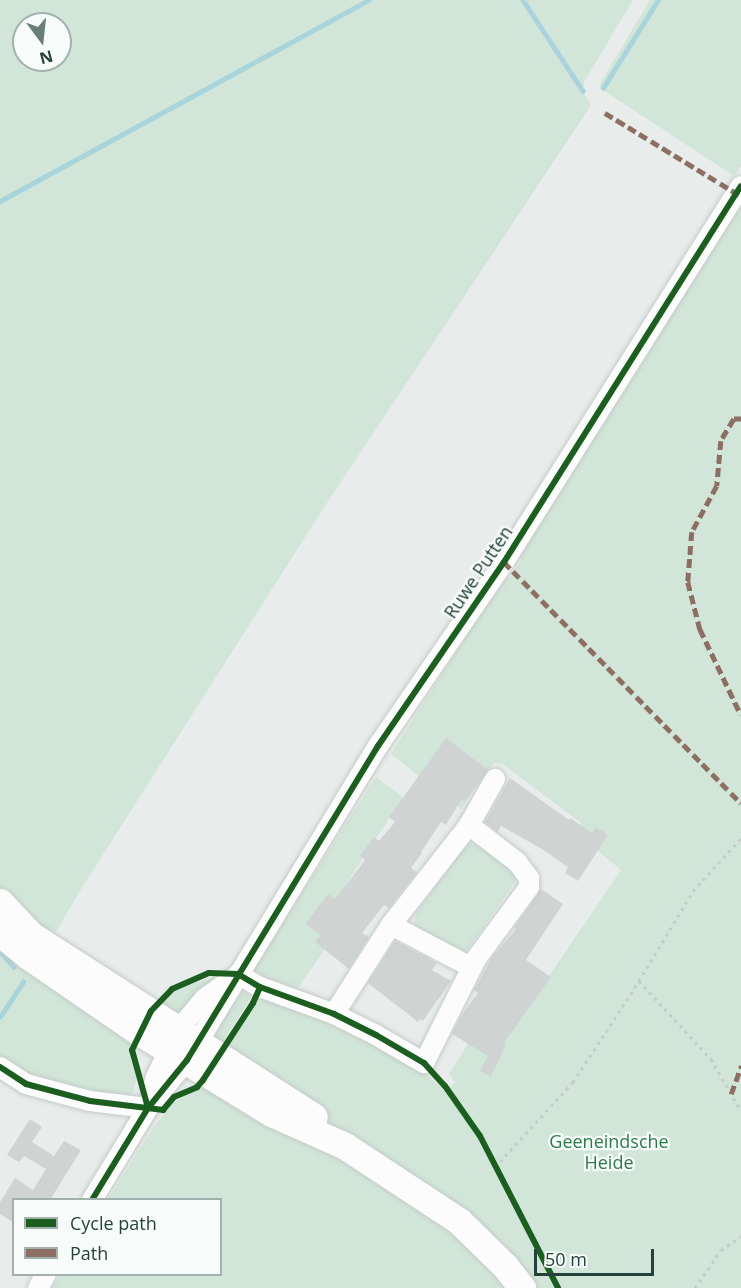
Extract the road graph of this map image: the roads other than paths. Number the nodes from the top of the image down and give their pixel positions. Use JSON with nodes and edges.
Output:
{"nodes":[{"id":1,"x":741,"y":186,"type":"edge"},
{"id":2,"x":495,"y":779,"type":"dead end"},
{"id":3,"x":469,"y":825,"type":"junction"},
{"id":4,"x":0,"y":902,"type":"edge"},
{"id":5,"x":391,"y":925,"type":"junction"},
{"id":6,"x":0,"y":933,"type":"edge"},
{"id":7,"x":471,"y":967,"type":"junction"},
{"id":8,"x":238,"y":975,"type":"junction"},
{"id":9,"x":334,"y":1014,"type":"junction"},
{"id":10,"x":183,"y":1044,"type":"junction"},
{"id":11,"x":0,"y":1067,"type":"edge"},
{"id":12,"x":148,"y":1108,"type":"junction"},
{"id":13,"x":93,"y":1198,"type":"edge"},
{"id":14,"x":522,"y":1288,"type":"edge"}],
"edges":[{"from":1,"to":8,"type":"street","name":"Ruwe Putten"},
{"from":2,"to":3,"type":"street"},
{"from":3,"to":5,"type":"street"},
{"from":3,"to":7,"type":"street"},
{"from":4,"to":10,"type":"main road"},
{"from":5,"to":7,"type":"street"},
{"from":5,"to":9,"type":"street"},
{"from":6,"to":10,"type":"main road"},
{"from":7,"to":9,"type":"street"},
{"from":8,"to":9,"type":"street"},
{"from":8,"to":10,"type":"street","name":"Ruwe Putten"},
{"from":10,"to":12,"type":"street","name":"Ruwe Putten"},
{"from":10,"to":14,"type":"main road"},
{"from":11,"to":12,"type":"street"},
{"from":12,"to":13,"type":"street","name":"Ruwe Putten"}]}
